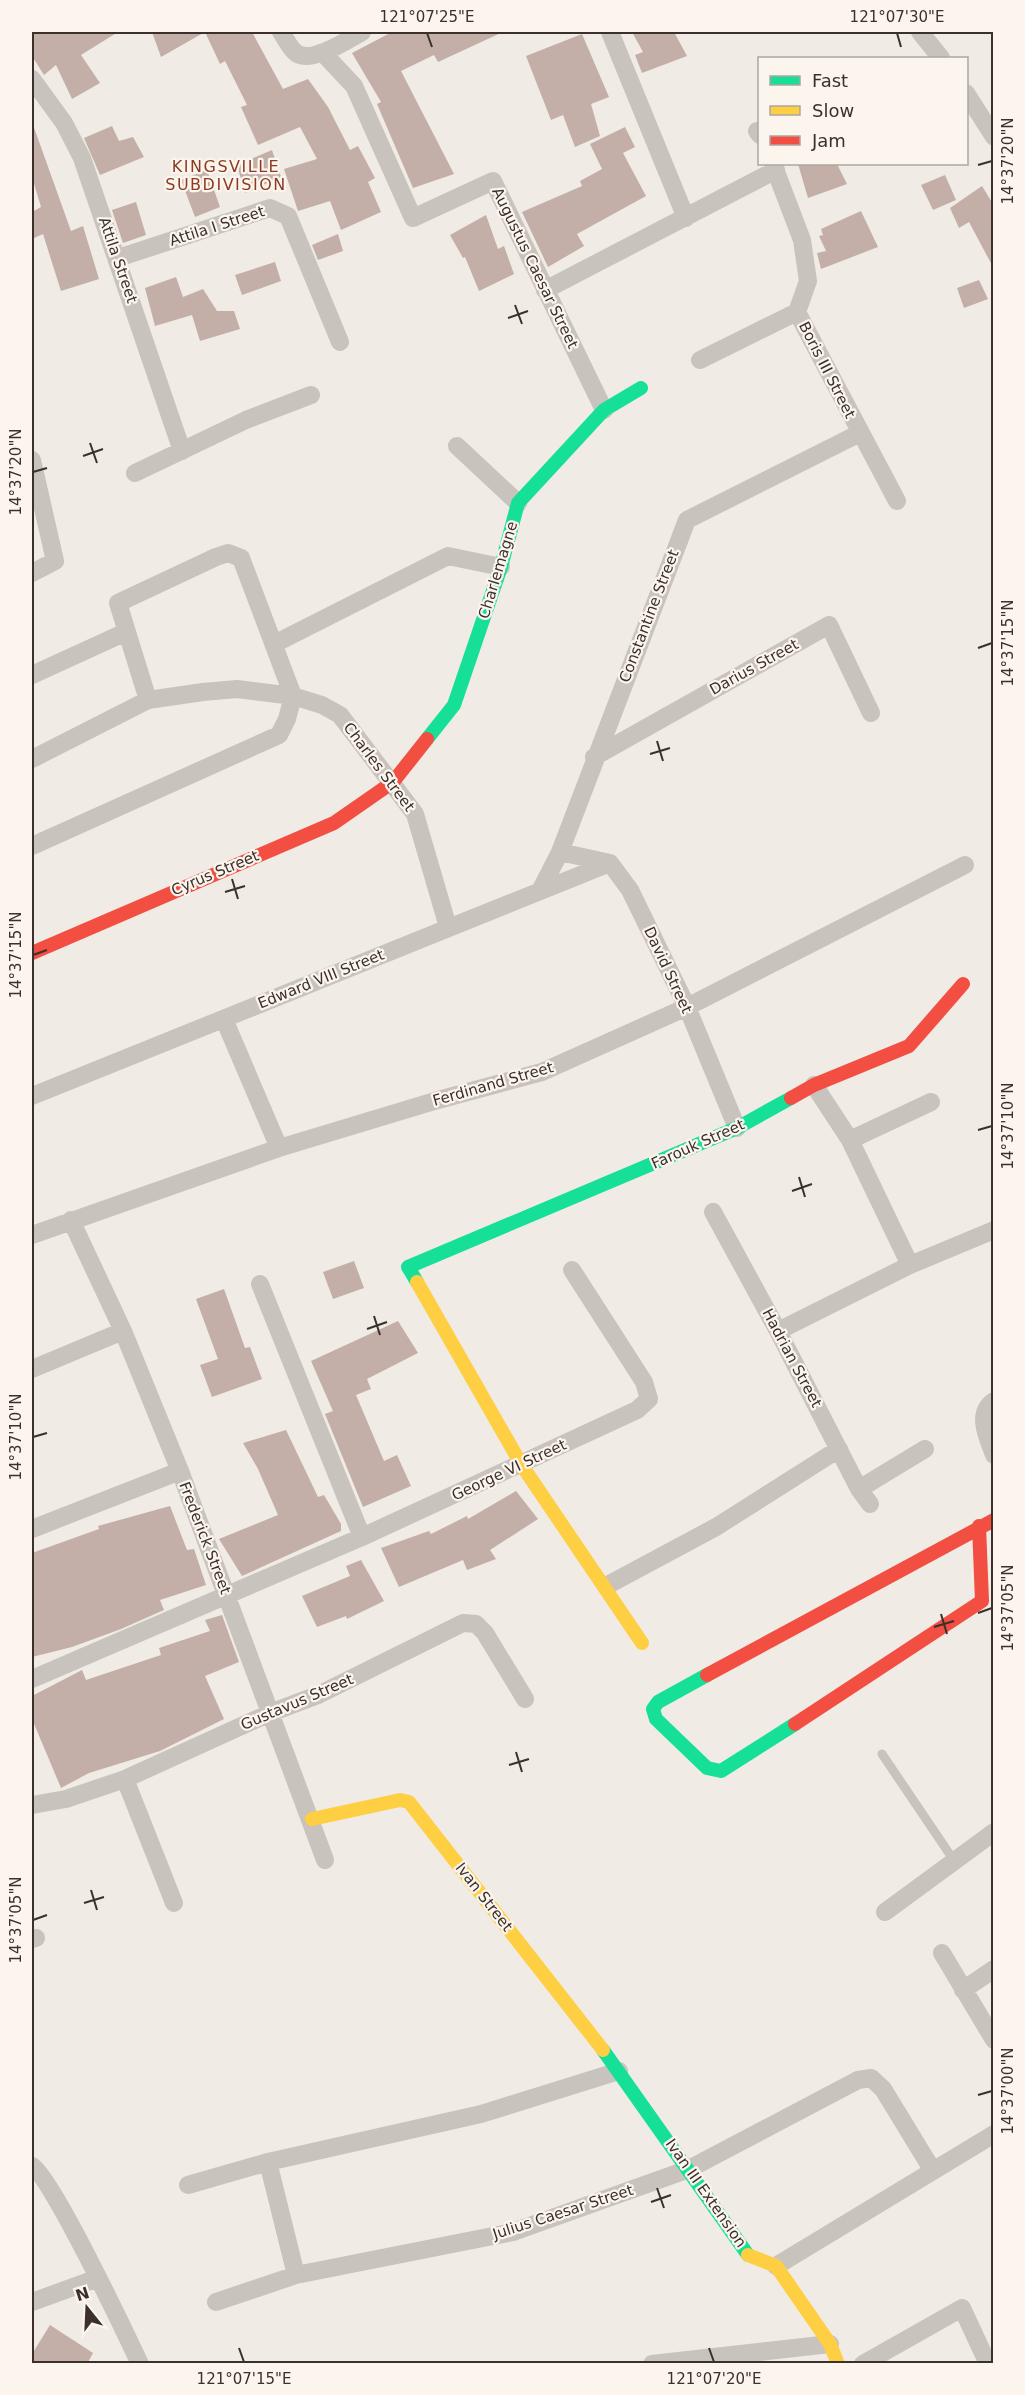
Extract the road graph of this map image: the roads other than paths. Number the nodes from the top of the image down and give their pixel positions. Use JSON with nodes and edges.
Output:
{"nodes":[{"id":1,"x":281,"y":32,"type":"edge"},
{"id":2,"x":362,"y":32,"type":"edge"},
{"id":3,"x":610,"y":32,"type":"edge"},
{"id":4,"x":920,"y":32,"type":"edge"},
{"id":5,"x":323,"y":53,"type":"junction"},
{"id":6,"x":940,"y":57,"type":"edge"},
{"id":7,"x":32,"y":79,"type":"edge"},
{"id":8,"x":968,"y":96,"type":"edge"},
{"id":9,"x":993,"y":137,"type":"edge"},
{"id":10,"x":774,"y":167,"type":"edge"},
{"id":11,"x":686,"y":218,"type":"junction"},
{"id":12,"x":118,"y":258,"type":"junction"},
{"id":13,"x":545,"y":290,"type":"junction"},
{"id":14,"x":797,"y":312,"type":"junction"},
{"id":15,"x":340,"y":342,"type":"dead end"},
{"id":16,"x":700,"y":360,"type":"dead end"},
{"id":17,"x":641,"y":388,"type":"dead end"},
{"id":18,"x":311,"y":395,"type":"dead end"},
{"id":19,"x":604,"y":410,"type":"junction"},
{"id":20,"x":860,"y":433,"type":"junction"},
{"id":21,"x":457,"y":446,"type":"dead end"},
{"id":22,"x":182,"y":451,"type":"junction"},
{"id":23,"x":32,"y":460,"type":"edge"},
{"id":24,"x":135,"y":473,"type":"dead end"},
{"id":25,"x":897,"y":501,"type":"dead end"},
{"id":26,"x":518,"y":503,"type":"junction"},
{"id":27,"x":501,"y":567,"type":"junction"},
{"id":28,"x":32,"y":573,"type":"edge"},
{"id":29,"x":126,"y":632,"type":"junction"},
{"id":30,"x":274,"y":644,"type":"junction"},
{"id":31,"x":32,"y":675,"type":"edge"},
{"id":32,"x":293,"y":696,"type":"junction"},
{"id":33,"x":148,"y":700,"type":"junction"},
{"id":34,"x":871,"y":713,"type":"dead end"},
{"id":35,"x":594,"y":757,"type":"junction"},
{"id":36,"x":32,"y":759,"type":"edge"},
{"id":37,"x":393,"y":782,"type":"junction"},
{"id":38,"x":32,"y":846,"type":"edge"},
{"id":39,"x":560,"y":852,"type":"junction"},
{"id":40,"x":610,"y":863,"type":"junction"},
{"id":41,"x":965,"y":865,"type":"dead end"},
{"id":42,"x":540,"y":891,"type":"junction"},
{"id":43,"x":448,"y":927,"type":"junction"},
{"id":44,"x":32,"y":952,"type":"edge"},
{"id":45,"x":963,"y":984,"type":"dead end"},
{"id":46,"x":687,"y":1007,"type":"junction"},
{"id":47,"x":224,"y":1019,"type":"junction"},
{"id":48,"x":814,"y":1085,"type":"junction"},
{"id":49,"x":32,"y":1096,"type":"edge"},
{"id":50,"x":931,"y":1102,"type":"dead end"},
{"id":51,"x":737,"y":1128,"type":"junction"},
{"id":52,"x":850,"y":1140,"type":"junction"},
{"id":53,"x":279,"y":1148,"type":"junction"},
{"id":54,"x":713,"y":1212,"type":"dead end"},
{"id":55,"x":71,"y":1220,"type":"junction"},
{"id":56,"x":993,"y":1230,"type":"edge"},
{"id":57,"x":32,"y":1235,"type":"edge"},
{"id":58,"x":910,"y":1265,"type":"junction"},
{"id":59,"x":572,"y":1270,"type":"dead end"},
{"id":60,"x":260,"y":1284,"type":"dead end"},
{"id":61,"x":123,"y":1331,"type":"junction"},
{"id":62,"x":778,"y":1331,"type":"junction"},
{"id":63,"x":32,"y":1369,"type":"edge"},
{"id":64,"x":993,"y":1401,"type":"edge"},
{"id":65,"x":839,"y":1449,"type":"junction"},
{"id":66,"x":925,"y":1449,"type":"dead end"},
{"id":67,"x":993,"y":1455,"type":"edge"},
{"id":68,"x":521,"y":1464,"type":"junction"},
{"id":69,"x":180,"y":1471,"type":"junction"},
{"id":70,"x":859,"y":1489,"type":"junction"},
{"id":71,"x":870,"y":1504,"type":"dead end"},
{"id":72,"x":993,"y":1520,"type":"edge"},
{"id":73,"x":979,"y":1526,"type":"junction"},
{"id":74,"x":32,"y":1529,"type":"edge"},
{"id":75,"x":362,"y":1537,"type":"junction"},
{"id":76,"x":606,"y":1586,"type":"junction"},
{"id":77,"x":227,"y":1595,"type":"junction"},
{"id":78,"x":642,"y":1643,"type":"dead end"},
{"id":79,"x":32,"y":1679,"type":"edge"},
{"id":80,"x":525,"y":1699,"type":"dead end"},
{"id":81,"x":270,"y":1713,"type":"junction"},
{"id":82,"x":882,"y":1754,"type":"dead end"},
{"id":83,"x":125,"y":1779,"type":"junction"},
{"id":84,"x":32,"y":1805,"type":"edge"},
{"id":85,"x":312,"y":1819,"type":"junction"},
{"id":86,"x":993,"y":1832,"type":"edge"},
{"id":87,"x":326,"y":1860,"type":"dead end"},
{"id":88,"x":954,"y":1862,"type":"junction"},
{"id":89,"x":174,"y":1903,"type":"dead end"},
{"id":90,"x":885,"y":1912,"type":"dead end"},
{"id":91,"x":942,"y":1953,"type":"dead end"},
{"id":92,"x":993,"y":1969,"type":"edge"},
{"id":93,"x":963,"y":1990,"type":"junction"},
{"id":94,"x":993,"y":2040,"type":"edge"},
{"id":95,"x":620,"y":2071,"type":"junction"},
{"id":96,"x":993,"y":2134,"type":"edge"},
{"id":97,"x":268,"y":2162,"type":"junction"},
{"id":98,"x":32,"y":2166,"type":"edge"},
{"id":99,"x":689,"y":2169,"type":"junction"},
{"id":100,"x":933,"y":2171,"type":"junction"},
{"id":101,"x":188,"y":2185,"type":"dead end"},
{"id":102,"x":776,"y":2266,"type":"junction"},
{"id":103,"x":296,"y":2275,"type":"junction"},
{"id":104,"x":98,"y":2278,"type":"junction"},
{"id":105,"x":32,"y":2302,"type":"edge"},
{"id":106,"x":216,"y":2302,"type":"dead end"},
{"id":107,"x":830,"y":2344,"type":"junction"},
{"id":108,"x":141,"y":2364,"type":"edge"},
{"id":109,"x":652,"y":2364,"type":"edge"},
{"id":110,"x":838,"y":2364,"type":"edge"},
{"id":111,"x":863,"y":2364,"type":"edge"},
{"id":112,"x":988,"y":2364,"type":"edge"}],
"edges":[{"from":1,"to":5,"type":"street"},
{"from":2,"to":5,"type":"street"},
{"from":3,"to":11,"type":"street"},
{"from":4,"to":6,"type":"street"},
{"from":5,"to":13,"type":"street","name":"Augustus Caesar Street"},
{"from":7,"to":12,"type":"street","name":"Attila Street"},
{"from":8,"to":9,"type":"street"},
{"from":10,"to":11,"type":"street"},
{"from":10,"to":14,"type":"street","name":"Boris III Street"},
{"from":11,"to":13,"type":"street"},
{"from":12,"to":15,"type":"street","name":"Attila I Street"},
{"from":12,"to":22,"type":"street","name":"Attila Street"},
{"from":13,"to":19,"type":"street","name":"Augustus Caesar Street"},
{"from":14,"to":16,"type":"street"},
{"from":14,"to":20,"type":"street","name":"Boris III Street"},
{"from":17,"to":19,"type":"street","name":"Charlemagne"},
{"from":18,"to":22,"type":"street"},
{"from":19,"to":26,"type":"street","name":"Charlemagne"},
{"from":20,"to":25,"type":"street","name":"Boris III Street"},
{"from":20,"to":35,"type":"street","name":"Constantine Street"},
{"from":21,"to":26,"type":"street"},
{"from":22,"to":24,"type":"street"},
{"from":23,"to":28,"type":"street"},
{"from":26,"to":27,"type":"street","name":"Charlemagne"},
{"from":27,"to":30,"type":"street"},
{"from":27,"to":37,"type":"street","name":"Charlemagne"},
{"from":29,"to":30,"type":"street"},
{"from":29,"to":31,"type":"street"},
{"from":29,"to":33,"type":"street"},
{"from":30,"to":32,"type":"street"},
{"from":32,"to":33,"type":"street","name":"Charles Street"},
{"from":32,"to":37,"type":"street","name":"Charles Street"},
{"from":32,"to":38,"type":"street"},
{"from":33,"to":36,"type":"street","name":"Charles Street"},
{"from":34,"to":35,"type":"street","name":"Darius Street"},
{"from":35,"to":39,"type":"street","name":"Constantine Street"},
{"from":37,"to":43,"type":"street","name":"Charles Street"},
{"from":37,"to":44,"type":"street","name":"Cyrus Street"},
{"from":39,"to":40,"type":"street"},
{"from":39,"to":42,"type":"street","name":"Constantine Street"},
{"from":40,"to":42,"type":"street","name":"Edward VIII Street"},
{"from":40,"to":46,"type":"street","name":"David Street"},
{"from":41,"to":46,"type":"street","name":"Ferdinand Street"},
{"from":42,"to":43,"type":"street","name":"Edward VIII Street"},
{"from":43,"to":47,"type":"street","name":"Edward VIII Street"},
{"from":45,"to":48,"type":"street","name":"Farouk Street"},
{"from":46,"to":51,"type":"street","name":"David Street"},
{"from":46,"to":53,"type":"street","name":"Ferdinand Street"},
{"from":47,"to":49,"type":"street","name":"Edward VIII Street"},
{"from":47,"to":53,"type":"street"},
{"from":48,"to":51,"type":"street","name":"Farouk Street"},
{"from":48,"to":52,"type":"street"},
{"from":50,"to":52,"type":"street"},
{"from":51,"to":68,"type":"street","name":"Farouk Street"},
{"from":52,"to":58,"type":"street"},
{"from":53,"to":55,"type":"street","name":"Ferdinand Street"},
{"from":54,"to":62,"type":"street","name":"Hadrian Street"},
{"from":55,"to":57,"type":"street","name":"Ferdinand Street"},
{"from":55,"to":61,"type":"street","name":"Frederick Street"},
{"from":56,"to":58,"type":"street"},
{"from":58,"to":62,"type":"street"},
{"from":59,"to":68,"type":"street","name":"George VI Street"},
{"from":60,"to":75,"type":"street"},
{"from":61,"to":63,"type":"street"},
{"from":61,"to":69,"type":"street","name":"Frederick Street"},
{"from":62,"to":65,"type":"street","name":"Hadrian Street"},
{"from":64,"to":67,"type":"street"},
{"from":65,"to":70,"type":"street","name":"Hadrian Street"},
{"from":65,"to":76,"type":"street"},
{"from":66,"to":70,"type":"street"},
{"from":68,"to":75,"type":"street","name":"George VI Street"},
{"from":68,"to":76,"type":"street"},
{"from":69,"to":74,"type":"street"},
{"from":69,"to":77,"type":"street","name":"Frederick Street"},
{"from":70,"to":71,"type":"street","name":"Hadrian Street"},
{"from":72,"to":73,"type":"street"},
{"from":73,"to":73,"type":"street"},
{"from":75,"to":77,"type":"street","name":"George VI Street"},
{"from":76,"to":78,"type":"street"},
{"from":77,"to":79,"type":"street","name":"George VI Street"},
{"from":77,"to":81,"type":"street","name":"Frederick Street"},
{"from":80,"to":81,"type":"street","name":"Gustavus Street"},
{"from":81,"to":83,"type":"street","name":"Gustavus Street"},
{"from":81,"to":85,"type":"street","name":"Frederick Street"},
{"from":82,"to":88,"type":"lane"},
{"from":83,"to":84,"type":"street","name":"Gustavus Street"},
{"from":83,"to":89,"type":"street"},
{"from":85,"to":87,"type":"street","name":"Frederick Street"},
{"from":85,"to":95,"type":"street","name":"Ivan Street"},
{"from":86,"to":88,"type":"street"},
{"from":88,"to":90,"type":"street"},
{"from":91,"to":93,"type":"street"},
{"from":92,"to":93,"type":"street"},
{"from":93,"to":94,"type":"street"},
{"from":95,"to":97,"type":"street"},
{"from":95,"to":99,"type":"street","name":"Ivan III Extension"},
{"from":96,"to":100,"type":"street"},
{"from":97,"to":101,"type":"street"},
{"from":97,"to":103,"type":"street"},
{"from":98,"to":104,"type":"street"},
{"from":99,"to":100,"type":"street","name":"Julius Caesar Street"},
{"from":99,"to":102,"type":"street","name":"Ivan III Extension"},
{"from":99,"to":103,"type":"street","name":"Julius Caesar Street"},
{"from":100,"to":102,"type":"street"},
{"from":102,"to":107,"type":"street"},
{"from":103,"to":106,"type":"street","name":"Julius Caesar Street"},
{"from":104,"to":105,"type":"street"},
{"from":104,"to":108,"type":"street"},
{"from":107,"to":109,"type":"street"},
{"from":107,"to":110,"type":"street"},
{"from":111,"to":112,"type":"street"}]}
